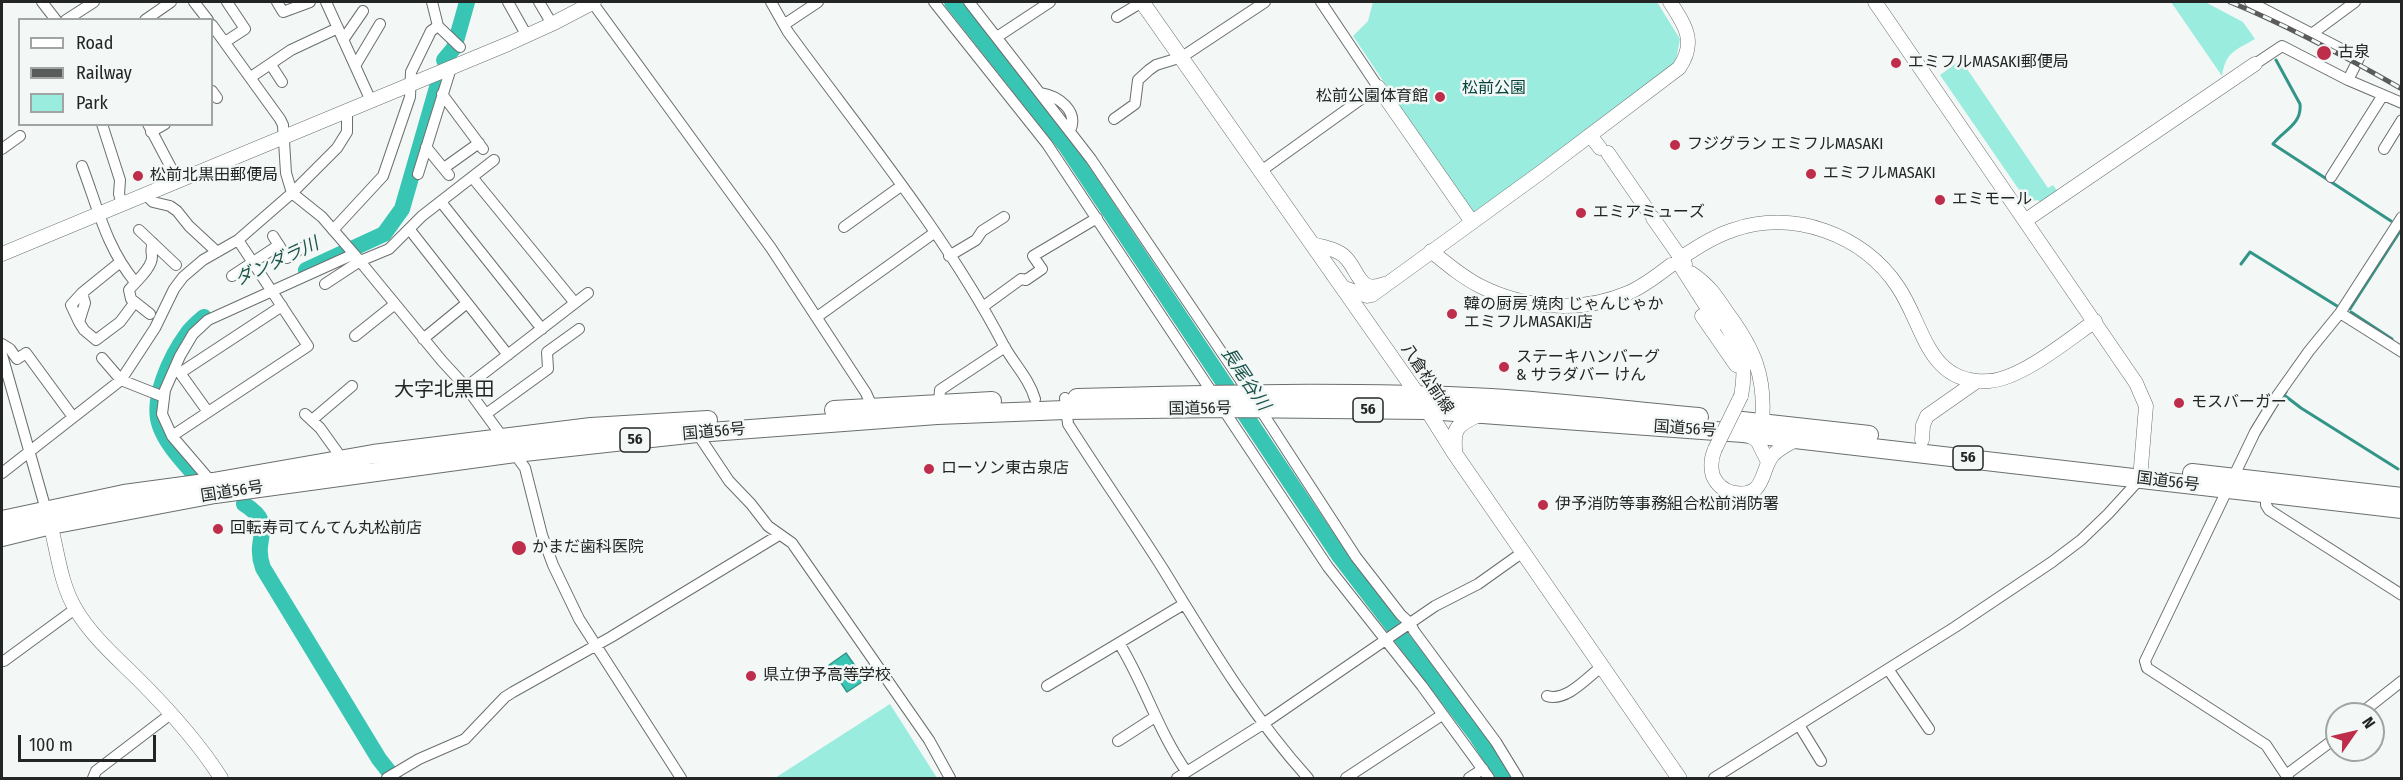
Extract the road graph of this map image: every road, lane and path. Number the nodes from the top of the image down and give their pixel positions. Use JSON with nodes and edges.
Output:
{"nodes":[{"id":1,"x":42,"y":2,"type":"edge"},
{"id":2,"x":94,"y":2,"type":"edge"},
{"id":3,"x":171,"y":2,"type":"edge"},
{"id":4,"x":194,"y":2,"type":"edge"},
{"id":5,"x":227,"y":2,"type":"edge"},
{"id":6,"x":277,"y":2,"type":"edge"},
{"id":7,"x":310,"y":2,"type":"edge"},
{"id":8,"x":326,"y":2,"type":"edge"},
{"id":9,"x":432,"y":2,"type":"edge"},
{"id":10,"x":508,"y":2,"type":"edge"},
{"id":11,"x":538,"y":2,"type":"edge"},
{"id":12,"x":593,"y":2,"type":"edge"},
{"id":13,"x":771,"y":2,"type":"edge"},
{"id":14,"x":818,"y":2,"type":"edge"},
{"id":15,"x":934,"y":2,"type":"edge"},
{"id":16,"x":969,"y":2,"type":"edge"},
{"id":17,"x":1050,"y":2,"type":"edge"},
{"id":18,"x":1142,"y":2,"type":"edge"},
{"id":19,"x":1265,"y":2,"type":"edge"},
{"id":20,"x":1321,"y":2,"type":"edge"},
{"id":21,"x":1670,"y":2,"type":"edge"},
{"id":22,"x":1875,"y":2,"type":"edge"},
{"id":23,"x":2250,"y":2,"type":"edge"},
{"id":24,"x":2355,"y":2,"type":"edge"},
{"id":25,"x":363,"y":11,"type":"dead end"},
{"id":26,"x":158,"y":16,"type":"edge"},
{"id":27,"x":1117,"y":17,"type":"dead end"},
{"id":28,"x":54,"y":18,"type":"edge"},
{"id":29,"x":70,"y":18,"type":"edge"},
{"id":30,"x":206,"y":18,"type":"edge"},
{"id":31,"x":380,"y":24,"type":"dead end"},
{"id":32,"x":552,"y":24,"type":"junction"},
{"id":33,"x":785,"y":24,"type":"junction"},
{"id":34,"x":438,"y":26,"type":"junction"},
{"id":35,"x":338,"y":28,"type":"junction"},
{"id":36,"x":2313,"y":33,"type":"junction"},
{"id":37,"x":527,"y":36,"type":"junction"},
{"id":38,"x":997,"y":37,"type":"junction"},
{"id":39,"x":219,"y":40,"type":"edge"},
{"id":40,"x":343,"y":40,"type":"junction"},
{"id":41,"x":457,"y":43,"type":"dead end"},
{"id":42,"x":1182,"y":57,"type":"junction"},
{"id":43,"x":2255,"y":64,"type":"joint"},
{"id":44,"x":271,"y":65,"type":"junction"},
{"id":45,"x":355,"y":66,"type":"junction"},
{"id":46,"x":451,"y":68,"type":"junction"},
{"id":47,"x":251,"y":77,"type":"junction"},
{"id":48,"x":2348,"y":80,"type":"junction"},
{"id":49,"x":282,"y":82,"type":"dead end"},
{"id":50,"x":411,"y":84,"type":"junction"},
{"id":51,"x":1378,"y":87,"type":"junction"},
{"id":52,"x":442,"y":94,"type":"junction"},
{"id":53,"x":2383,"y":94,"type":"junction"},
{"id":54,"x":371,"y":101,"type":"junction"},
{"id":55,"x":2402,"y":103,"type":"edge"},
{"id":56,"x":347,"y":111,"type":"junction"},
{"id":57,"x":1114,"y":119,"type":"dead end"},
{"id":58,"x":2402,"y":120,"type":"edge"},
{"id":59,"x":103,"y":126,"type":"edge"},
{"id":60,"x":150,"y":128,"type":"edge"},
{"id":61,"x":1592,"y":134,"type":"junction"},
{"id":62,"x":20,"y":136,"type":"dead end"},
{"id":63,"x":283,"y":137,"type":"junction"},
{"id":64,"x":426,"y":147,"type":"junction"},
{"id":65,"x":2,"y":149,"type":"edge"},
{"id":66,"x":2384,"y":149,"type":"dead end"},
{"id":67,"x":494,"y":160,"type":"dead end"},
{"id":68,"x":82,"y":166,"type":"dead end"},
{"id":69,"x":1261,"y":171,"type":"junction"},
{"id":70,"x":418,"y":174,"type":"dead end"},
{"id":71,"x":472,"y":177,"type":"junction"},
{"id":72,"x":2331,"y":177,"type":"dead end"},
{"id":73,"x":178,"y":181,"type":"junction"},
{"id":74,"x":901,"y":186,"type":"junction"},
{"id":75,"x":292,"y":193,"type":"junction"},
{"id":76,"x":145,"y":194,"type":"junction"},
{"id":77,"x":441,"y":202,"type":"junction"},
{"id":78,"x":122,"y":204,"type":"junction"},
{"id":79,"x":99,"y":214,"type":"junction"},
{"id":80,"x":1004,"y":217,"type":"dead end"},
{"id":81,"x":2402,"y":217,"type":"edge"},
{"id":82,"x":1097,"y":218,"type":"junction"},
{"id":83,"x":2026,"y":220,"type":"junction"},
{"id":84,"x":1472,"y":222,"type":"junction"},
{"id":85,"x":845,"y":228,"type":"dead end"},
{"id":86,"x":139,"y":230,"type":"dead end"},
{"id":87,"x":333,"y":230,"type":"junction"},
{"id":88,"x":410,"y":230,"type":"junction"},
{"id":89,"x":934,"y":232,"type":"junction"},
{"id":90,"x":238,"y":240,"type":"junction"},
{"id":91,"x":153,"y":243,"type":"junction"},
{"id":92,"x":1313,"y":244,"type":"junction"},
{"id":93,"x":302,"y":248,"type":"dead end"},
{"id":94,"x":1431,"y":251,"type":"junction"},
{"id":95,"x":217,"y":252,"type":"junction"},
{"id":96,"x":2,"y":254,"type":"edge"},
{"id":97,"x":949,"y":256,"type":"junction"},
{"id":98,"x":357,"y":257,"type":"junction"},
{"id":99,"x":1676,"y":261,"type":"junction"},
{"id":100,"x":253,"y":262,"type":"junction"},
{"id":101,"x":119,"y":263,"type":"junction"},
{"id":102,"x":176,"y":265,"type":"dead end"},
{"id":103,"x":232,"y":276,"type":"dead end"},
{"id":104,"x":1685,"y":276,"type":"junction"},
{"id":105,"x":135,"y":282,"type":"junction"},
{"id":106,"x":1386,"y":283,"type":"junction"},
{"id":107,"x":325,"y":284,"type":"dead end"},
{"id":108,"x":1342,"y":287,"type":"junction"},
{"id":109,"x":272,"y":291,"type":"junction"},
{"id":110,"x":588,"y":293,"type":"dead end"},
{"id":111,"x":135,"y":302,"type":"junction"},
{"id":112,"x":467,"y":303,"type":"junction"},
{"id":113,"x":575,"y":303,"type":"junction"},
{"id":114,"x":395,"y":304,"type":"junction"},
{"id":115,"x":282,"y":306,"type":"junction"},
{"id":116,"x":984,"y":306,"type":"junction"},
{"id":117,"x":2340,"y":313,"type":"junction"},
{"id":118,"x":150,"y":314,"type":"dead end"},
{"id":119,"x":817,"y":317,"type":"junction"},
{"id":120,"x":2095,"y":321,"type":"junction"},
{"id":121,"x":1717,"y":323,"type":"junction"},
{"id":122,"x":542,"y":328,"type":"junction"},
{"id":123,"x":579,"y":329,"type":"dead end"},
{"id":124,"x":355,"y":336,"type":"dead end"},
{"id":125,"x":423,"y":339,"type":"junction"},
{"id":126,"x":1732,"y":339,"type":"junction"},
{"id":127,"x":2,"y":344,"type":"edge"},
{"id":128,"x":1005,"y":347,"type":"junction"},
{"id":129,"x":2402,"y":352,"type":"edge"},
{"id":130,"x":2,"y":355,"type":"edge"},
{"id":131,"x":508,"y":355,"type":"junction"},
{"id":132,"x":102,"y":358,"type":"dead end"},
{"id":133,"x":1736,"y":365,"type":"dead end"},
{"id":134,"x":121,"y":380,"type":"junction"},
{"id":135,"x":1977,"y":381,"type":"junction"},
{"id":136,"x":352,"y":386,"type":"dead end"},
{"id":137,"x":466,"y":387,"type":"junction"},
{"id":138,"x":160,"y":396,"type":"junction"},
{"id":139,"x":1035,"y":399,"type":"junction"},
{"id":140,"x":1219,"y":401,"type":"junction"},
{"id":141,"x":1253,"y":401,"type":"junction"},
{"id":142,"x":939,"y":403,"type":"junction"},
{"id":143,"x":1423,"y":403,"type":"junction"},
{"id":144,"x":1065,"y":404,"type":"junction"},
{"id":145,"x":207,"y":412,"type":"junction"},
{"id":146,"x":875,"y":413,"type":"junction"},
{"id":147,"x":486,"y":414,"type":"junction"},
{"id":148,"x":1480,"y":414,"type":"junction"},
{"id":149,"x":74,"y":417,"type":"junction"},
{"id":150,"x":1762,"y":422,"type":"junction"},
{"id":151,"x":693,"y":427,"type":"junction"},
{"id":152,"x":1743,"y":433,"type":"junction"},
{"id":153,"x":172,"y":436,"type":"junction"},
{"id":154,"x":504,"y":438,"type":"junction"},
{"id":155,"x":1796,"y":440,"type":"junction"},
{"id":156,"x":1922,"y":440,"type":"junction"},
{"id":157,"x":30,"y":450,"type":"junction"},
{"id":158,"x":515,"y":453,"type":"junction"},
{"id":159,"x":1455,"y":454,"type":"junction"},
{"id":160,"x":343,"y":460,"type":"junction"},
{"id":161,"x":1768,"y":462,"type":"junction"},
{"id":162,"x":2,"y":473,"type":"edge"},
{"id":163,"x":2141,"y":473,"type":"junction"},
{"id":164,"x":2230,"y":484,"type":"junction"},
{"id":165,"x":214,"y":488,"type":"junction"},
{"id":166,"x":2266,"y":488,"type":"junction"},
{"id":167,"x":2402,"y":497,"type":"edge"},
{"id":168,"x":2402,"y":509,"type":"edge"},
{"id":169,"x":48,"y":518,"type":"junction"},
{"id":170,"x":2,"y":520,"type":"edge"},
{"id":171,"x":779,"y":535,"type":"junction"},
{"id":172,"x":2,"y":537,"type":"edge"},
{"id":173,"x":1523,"y":552,"type":"junction"},
{"id":174,"x":2402,"y":595,"type":"edge"},
{"id":175,"x":1184,"y":604,"type":"junction"},
{"id":176,"x":75,"y":609,"type":"junction"},
{"id":177,"x":1409,"y":624,"type":"junction"},
{"id":178,"x":1387,"y":640,"type":"junction"},
{"id":179,"x":1119,"y":643,"type":"junction"},
{"id":180,"x":596,"y":645,"type":"junction"},
{"id":181,"x":4,"y":661,"type":"dead end"},
{"id":182,"x":1601,"y":667,"type":"junction"},
{"id":183,"x":1888,"y":669,"type":"junction"},
{"id":184,"x":2402,"y":681,"type":"edge"},
{"id":185,"x":1047,"y":686,"type":"dead end"},
{"id":186,"x":1547,"y":696,"type":"dead end"},
{"id":187,"x":2375,"y":702,"type":"edge"},
{"id":188,"x":172,"y":713,"type":"junction"},
{"id":189,"x":1442,"y":715,"type":"junction"},
{"id":190,"x":1155,"y":717,"type":"junction"},
{"id":191,"x":1263,"y":724,"type":"junction"},
{"id":192,"x":1799,"y":725,"type":"junction"},
{"id":193,"x":1929,"y":729,"type":"dead end"},
{"id":194,"x":1118,"y":741,"type":"dead end"},
{"id":195,"x":2325,"y":747,"type":"edge"},
{"id":196,"x":1821,"y":761,"type":"dead end"},
{"id":197,"x":1486,"y":774,"type":"edge"},
{"id":198,"x":1181,"y":775,"type":"edge"},
{"id":199,"x":391,"y":776,"type":"edge"},
{"id":200,"x":218,"y":777,"type":"edge"},
{"id":201,"x":2287,"y":777,"type":"edge"},
{"id":202,"x":93,"y":778,"type":"edge"},
{"id":203,"x":681,"y":778,"type":"edge"},
{"id":204,"x":950,"y":778,"type":"edge"},
{"id":205,"x":1308,"y":778,"type":"edge"},
{"id":206,"x":1346,"y":778,"type":"edge"},
{"id":207,"x":1469,"y":778,"type":"edge"},
{"id":208,"x":1518,"y":778,"type":"edge"},
{"id":209,"x":1679,"y":778,"type":"edge"},
{"id":210,"x":1714,"y":778,"type":"edge"}],
"edges":[{"from":1,"to":28,"type":"street"},
{"from":2,"to":29,"type":"street"},
{"from":3,"to":26,"type":"street"},
{"from":4,"to":30,"type":"street"},
{"from":5,"to":39,"type":"street"},
{"from":6,"to":7,"type":"street"},
{"from":8,"to":35,"type":"street"},
{"from":9,"to":34,"type":"street"},
{"from":10,"to":37,"type":"street"},
{"from":11,"to":32,"type":"street"},
{"from":12,"to":32,"type":"street"},
{"from":12,"to":119,"type":"street"},
{"from":13,"to":33,"type":"street"},
{"from":14,"to":33,"type":"street"},
{"from":15,"to":82,"type":"street"},
{"from":16,"to":38,"type":"street"},
{"from":17,"to":38,"type":"street"},
{"from":18,"to":27,"type":"street"},
{"from":18,"to":42,"type":"main road","name":"八倉松前線"},
{"from":19,"to":42,"type":"street"},
{"from":20,"to":51,"type":"street"},
{"from":21,"to":61,"type":"street"},
{"from":22,"to":83,"type":"street"},
{"from":23,"to":36,"type":"street"},
{"from":24,"to":36,"type":"street"},
{"from":25,"to":40,"type":"street"},
{"from":31,"to":45,"type":"street"},
{"from":32,"to":37,"type":"street"},
{"from":33,"to":74,"type":"street"},
{"from":34,"to":41,"type":"street"},
{"from":34,"to":50,"type":"street"},
{"from":35,"to":40,"type":"street"},
{"from":35,"to":44,"type":"street"},
{"from":36,"to":48,"type":"street"},
{"from":37,"to":46,"type":"street"},
{"from":38,"to":141,"type":"street"},
{"from":39,"to":47,"type":"street"},
{"from":40,"to":45,"type":"street"},
{"from":42,"to":57,"type":"street"},
{"from":42,"to":69,"type":"main road","name":"八倉松前線"},
{"from":43,"to":48,"type":"street"},
{"from":43,"to":83,"type":"street"},
{"from":44,"to":47,"type":"street"},
{"from":44,"to":49,"type":"street"},
{"from":45,"to":54,"type":"street"},
{"from":46,"to":50,"type":"street"},
{"from":46,"to":52,"type":"street"},
{"from":47,"to":63,"type":"street"},
{"from":48,"to":53,"type":"street"},
{"from":50,"to":54,"type":"street"},
{"from":50,"to":87,"type":"street"},
{"from":51,"to":69,"type":"street"},
{"from":51,"to":84,"type":"street"},
{"from":52,"to":64,"type":"street"},
{"from":52,"to":64,"type":"street"},
{"from":53,"to":55,"type":"street"},
{"from":53,"to":72,"type":"street"},
{"from":54,"to":56,"type":"street"},
{"from":56,"to":63,"type":"street"},
{"from":56,"to":75,"type":"street"},
{"from":58,"to":66,"type":"street"},
{"from":59,"to":78,"type":"street"},
{"from":60,"to":73,"type":"street"},
{"from":61,"to":84,"type":"street"},
{"from":61,"to":99,"type":"street"},
{"from":62,"to":65,"type":"street"},
{"from":63,"to":73,"type":"street"},
{"from":63,"to":75,"type":"street"},
{"from":64,"to":70,"type":"street"},
{"from":67,"to":71,"type":"street"},
{"from":68,"to":79,"type":"street"},
{"from":69,"to":92,"type":"main road","name":"八倉松前線"},
{"from":71,"to":77,"type":"street"},
{"from":71,"to":113,"type":"street"},
{"from":73,"to":76,"type":"street"},
{"from":74,"to":85,"type":"street"},
{"from":74,"to":89,"type":"street"},
{"from":75,"to":87,"type":"street"},
{"from":75,"to":90,"type":"street"},
{"from":76,"to":78,"type":"street"},
{"from":76,"to":95,"type":"street"},
{"from":77,"to":88,"type":"street"},
{"from":77,"to":122,"type":"street"},
{"from":78,"to":79,"type":"street"},
{"from":79,"to":96,"type":"street"},
{"from":79,"to":101,"type":"street"},
{"from":80,"to":97,"type":"street"},
{"from":81,"to":117,"type":"street"},
{"from":82,"to":116,"type":"street"},
{"from":82,"to":140,"type":"street"},
{"from":83,"to":120,"type":"street"},
{"from":84,"to":94,"type":"street"},
{"from":86,"to":91,"type":"street"},
{"from":87,"to":98,"type":"street"},
{"from":88,"to":98,"type":"street"},
{"from":88,"to":112,"type":"street"},
{"from":89,"to":97,"type":"street"},
{"from":89,"to":119,"type":"street"},
{"from":90,"to":95,"type":"street"},
{"from":90,"to":100,"type":"street"},
{"from":91,"to":102,"type":"street"},
{"from":91,"to":105,"type":"street"},
{"from":92,"to":106,"type":"street"},
{"from":92,"to":108,"type":"main road","name":"八倉松前線"},
{"from":93,"to":100,"type":"street"},
{"from":94,"to":99,"type":"street"},
{"from":94,"to":106,"type":"street"},
{"from":95,"to":134,"type":"street"},
{"from":97,"to":116,"type":"street"},
{"from":98,"to":107,"type":"street"},
{"from":98,"to":109,"type":"street"},
{"from":98,"to":114,"type":"street"},
{"from":99,"to":104,"type":"street"},
{"from":99,"to":121,"type":"street"},
{"from":99,"to":135,"type":"street"},
{"from":100,"to":103,"type":"street"},
{"from":100,"to":109,"type":"street"},
{"from":101,"to":105,"type":"street"},
{"from":101,"to":111,"type":"street"},
{"from":104,"to":121,"type":"street"},
{"from":104,"to":126,"type":"street"},
{"from":104,"to":133,"type":"street"},
{"from":104,"to":150,"type":"street"},
{"from":105,"to":111,"type":"street"},
{"from":106,"to":108,"type":"street"},
{"from":108,"to":143,"type":"main road","name":"八倉松前線"},
{"from":109,"to":115,"type":"street"},
{"from":109,"to":138,"type":"street"},
{"from":110,"to":113,"type":"street"},
{"from":111,"to":118,"type":"street"},
{"from":112,"to":125,"type":"street"},
{"from":112,"to":131,"type":"street"},
{"from":113,"to":122,"type":"street"},
{"from":114,"to":124,"type":"street"},
{"from":114,"to":125,"type":"street"},
{"from":115,"to":145,"type":"street"},
{"from":115,"to":145,"type":"street"},
{"from":116,"to":128,"type":"street"},
{"from":117,"to":129,"type":"street"},
{"from":117,"to":164,"type":"street"},
{"from":119,"to":146,"type":"street"},
{"from":120,"to":135,"type":"street"},
{"from":120,"to":163,"type":"street"},
{"from":121,"to":126,"type":"street"},
{"from":122,"to":131,"type":"street"},
{"from":123,"to":147,"type":"street"},
{"from":125,"to":137,"type":"street"},
{"from":126,"to":161,"type":"street","bridge":true},
{"from":127,"to":149,"type":"street"},
{"from":128,"to":139,"type":"street"},
{"from":128,"to":142,"type":"street"},
{"from":130,"to":157,"type":"street"},
{"from":131,"to":137,"type":"street"},
{"from":132,"to":134,"type":"street"},
{"from":134,"to":138,"type":"street"},
{"from":134,"to":149,"type":"street"},
{"from":135,"to":156,"type":"street"},
{"from":136,"to":160,"type":"street"},
{"from":137,"to":147,"type":"street"},
{"from":138,"to":153,"type":"street"},
{"from":139,"to":142,"type":"highway","name":"国道56号","number":"56"},
{"from":139,"to":144,"type":"highway","name":"国道56号","number":"56"},
{"from":140,"to":141,"type":"highway","name":"国道56号","number":"56"},
{"from":140,"to":144,"type":"highway","name":"国道56号","number":"56"},
{"from":140,"to":178,"type":"street"},
{"from":141,"to":143,"type":"highway","name":"国道56号","number":"56"},
{"from":141,"to":177,"type":"street"},
{"from":142,"to":146,"type":"highway","name":"国道56号","number":"56"},
{"from":143,"to":148,"type":"highway","name":"国道56号","number":"56"},
{"from":143,"to":150,"type":"highway","name":"国道56号","number":"56"},
{"from":143,"to":159,"type":"main road","name":"八倉松前線"},
{"from":144,"to":146,"type":"highway","name":"国道56号","number":"56"},
{"from":144,"to":175,"type":"street"},
{"from":145,"to":153,"type":"street"},
{"from":146,"to":151,"type":"highway","name":"国道56号","number":"56"},
{"from":147,"to":154,"type":"street"},
{"from":148,"to":152,"type":"highway","name":"国道56号","number":"56"},
{"from":148,"to":159,"type":"main road"},
{"from":149,"to":157,"type":"street"},
{"from":150,"to":156,"type":"highway","name":"国道56号","number":"56"},
{"from":151,"to":154,"type":"highway","name":"国道56号","number":"56"},
{"from":151,"to":158,"type":"highway","name":"国道56号","number":"56"},
{"from":151,"to":171,"type":"street"},
{"from":152,"to":155,"type":"highway","name":"国道56号","number":"56"},
{"from":152,"to":161,"type":"street"},
{"from":153,"to":165,"type":"street"},
{"from":154,"to":158,"type":"street"},
{"from":154,"to":160,"type":"highway","name":"国道56号","number":"56"},
{"from":155,"to":161,"type":"street"},
{"from":155,"to":163,"type":"highway","name":"国道56号","number":"56"},
{"from":156,"to":163,"type":"highway","name":"国道56号","number":"56"},
{"from":157,"to":162,"type":"street"},
{"from":157,"to":169,"type":"street"},
{"from":158,"to":165,"type":"highway","name":"国道56号","number":"56"},
{"from":158,"to":180,"type":"street"},
{"from":159,"to":173,"type":"main road","name":"八倉松前線"},
{"from":160,"to":165,"type":"highway","name":"国道56号","number":"56"},
{"from":163,"to":164,"type":"highway","name":"国道56号","number":"56"},
{"from":163,"to":183,"type":"street"},
{"from":164,"to":166,"type":"highway","name":"国道56号","number":"56"},
{"from":164,"to":201,"type":"street"},
{"from":165,"to":169,"type":"highway","name":"国道56号","number":"56"},
{"from":166,"to":167,"type":"highway","name":"国道56号","number":"56"},
{"from":166,"to":168,"type":"highway","name":"国道56号","number":"56"},
{"from":166,"to":174,"type":"street"},
{"from":169,"to":170,"type":"highway","name":"国道56号","number":"56"},
{"from":169,"to":172,"type":"highway","name":"国道56号","number":"56"},
{"from":169,"to":176,"type":"street"},
{"from":171,"to":180,"type":"street"},
{"from":171,"to":204,"type":"street"},
{"from":173,"to":177,"type":"street"},
{"from":173,"to":182,"type":"main road","name":"八倉松前線"},
{"from":175,"to":179,"type":"street"},
{"from":175,"to":191,"type":"street"},
{"from":176,"to":181,"type":"street"},
{"from":176,"to":188,"type":"street"},
{"from":177,"to":178,"type":"street"},
{"from":177,"to":208,"type":"street"},
{"from":178,"to":189,"type":"street"},
{"from":178,"to":191,"type":"street"},
{"from":179,"to":185,"type":"street"},
{"from":179,"to":190,"type":"street"},
{"from":180,"to":199,"type":"street"},
{"from":180,"to":203,"type":"street"},
{"from":182,"to":186,"type":"street"},
{"from":182,"to":209,"type":"main road","name":"八倉松前線"},
{"from":183,"to":192,"type":"street"},
{"from":183,"to":193,"type":"street"},
{"from":184,"to":187,"type":"street"},
{"from":188,"to":200,"type":"street"},
{"from":188,"to":202,"type":"street"},
{"from":189,"to":197,"type":"street"},
{"from":189,"to":206,"type":"street"},
{"from":190,"to":194,"type":"street"},
{"from":190,"to":198,"type":"street"},
{"from":191,"to":198,"type":"street"},
{"from":191,"to":205,"type":"street"},
{"from":192,"to":196,"type":"street"},
{"from":192,"to":210,"type":"street"},
{"from":195,"to":201,"type":"street"},
{"from":197,"to":207,"type":"street"}]}
